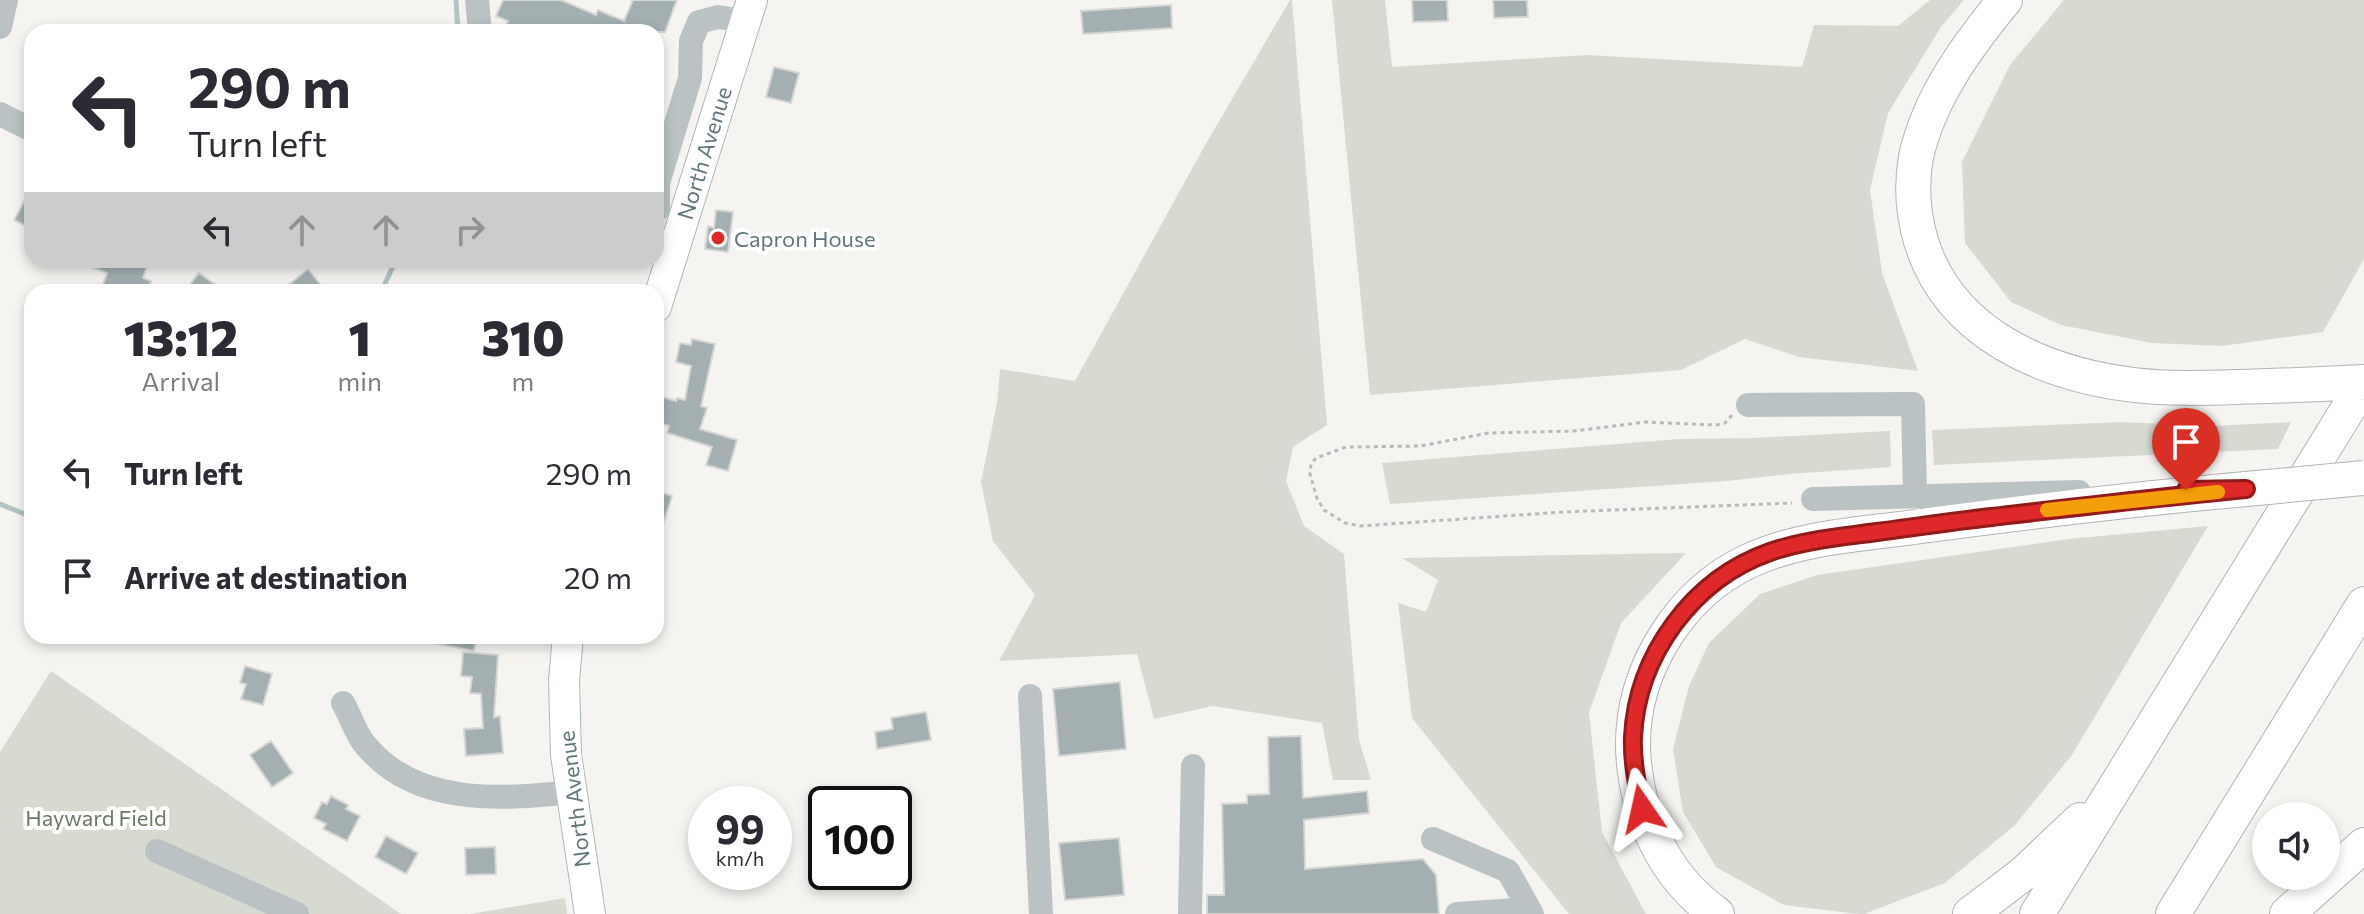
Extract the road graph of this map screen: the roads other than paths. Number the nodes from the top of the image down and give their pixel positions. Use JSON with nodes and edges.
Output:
{"nodes":[{"id":1,"x":6,"y":0,"type":"edge"},
{"id":2,"x":477,"y":0,"type":"edge"},
{"id":3,"x":2005,"y":0,"type":"edge"},
{"id":4,"x":749,"y":10,"type":"edge"},
{"id":5,"x":479,"y":24,"type":"edge"},
{"id":6,"x":0,"y":27,"type":"edge"},
{"id":7,"x":0,"y":114,"type":"edge"},
{"id":8,"x":24,"y":126,"type":"edge"},
{"id":9,"x":664,"y":163,"type":"edge"},
{"id":10,"x":666,"y":211,"type":"edge"},
{"id":11,"x":2364,"y":383,"type":"edge"},
{"id":12,"x":1748,"y":405,"type":"road end"},
{"id":13,"x":2364,"y":478,"type":"edge"},
{"id":14,"x":2246,"y":489,"type":"junction"},
{"id":15,"x":1915,"y":495,"type":"junction"},
{"id":16,"x":1813,"y":499,"type":"road end"},
{"id":17,"x":2364,"y":604,"type":"edge"},
{"id":18,"x":567,"y":644,"type":"edge"},
{"id":19,"x":1030,"y":696,"type":"dead end"},
{"id":20,"x":343,"y":703,"type":"dead end"},
{"id":21,"x":1193,"y":766,"type":"dead end"},
{"id":22,"x":2117,"y":783,"type":"junction"},
{"id":23,"x":571,"y":792,"type":"junction"},
{"id":24,"x":1433,"y":839,"type":"dead end"},
{"id":25,"x":2364,"y":845,"type":"edge"},
{"id":26,"x":157,"y":851,"type":"dead end"},
{"id":27,"x":1531,"y":911,"type":"edge"},
{"id":28,"x":297,"y":914,"type":"edge"},
{"id":29,"x":590,"y":914,"type":"edge"},
{"id":30,"x":1041,"y":914,"type":"edge"},
{"id":31,"x":1190,"y":914,"type":"edge"},
{"id":32,"x":1457,"y":914,"type":"edge"},
{"id":33,"x":1717,"y":914,"type":"edge"},
{"id":34,"x":1970,"y":914,"type":"edge"},
{"id":35,"x":2037,"y":914,"type":"edge"},
{"id":36,"x":2173,"y":914,"type":"edge"},
{"id":37,"x":2287,"y":914,"type":"edge"}],
"edges":[{"from":1,"to":6,"type":"street"},
{"from":2,"to":5,"type":"street"},
{"from":3,"to":11,"type":"highway"},
{"from":4,"to":9,"type":"street"},
{"from":4,"to":10,"type":"main road","name":"North Avenue"},
{"from":7,"to":8,"type":"street"},
{"from":11,"to":22,"type":"highway"},
{"from":12,"to":15,"type":"street"},
{"from":13,"to":14,"type":"highway","bridge":true},
{"from":14,"to":15,"type":"street"},
{"from":14,"to":33,"type":"highway"},
{"from":15,"to":16,"type":"street"},
{"from":17,"to":36,"type":"highway"},
{"from":18,"to":23,"type":"main road","name":"North Avenue"},
{"from":19,"to":30,"type":"street"},
{"from":20,"to":23,"type":"street"},
{"from":21,"to":31,"type":"street"},
{"from":22,"to":34,"type":"highway"},
{"from":22,"to":35,"type":"highway"},
{"from":23,"to":29,"type":"main road","name":"North Avenue"},
{"from":24,"to":27,"type":"street"},
{"from":25,"to":37,"type":"highway"},
{"from":26,"to":28,"type":"street"},
{"from":27,"to":32,"type":"street"}]}
